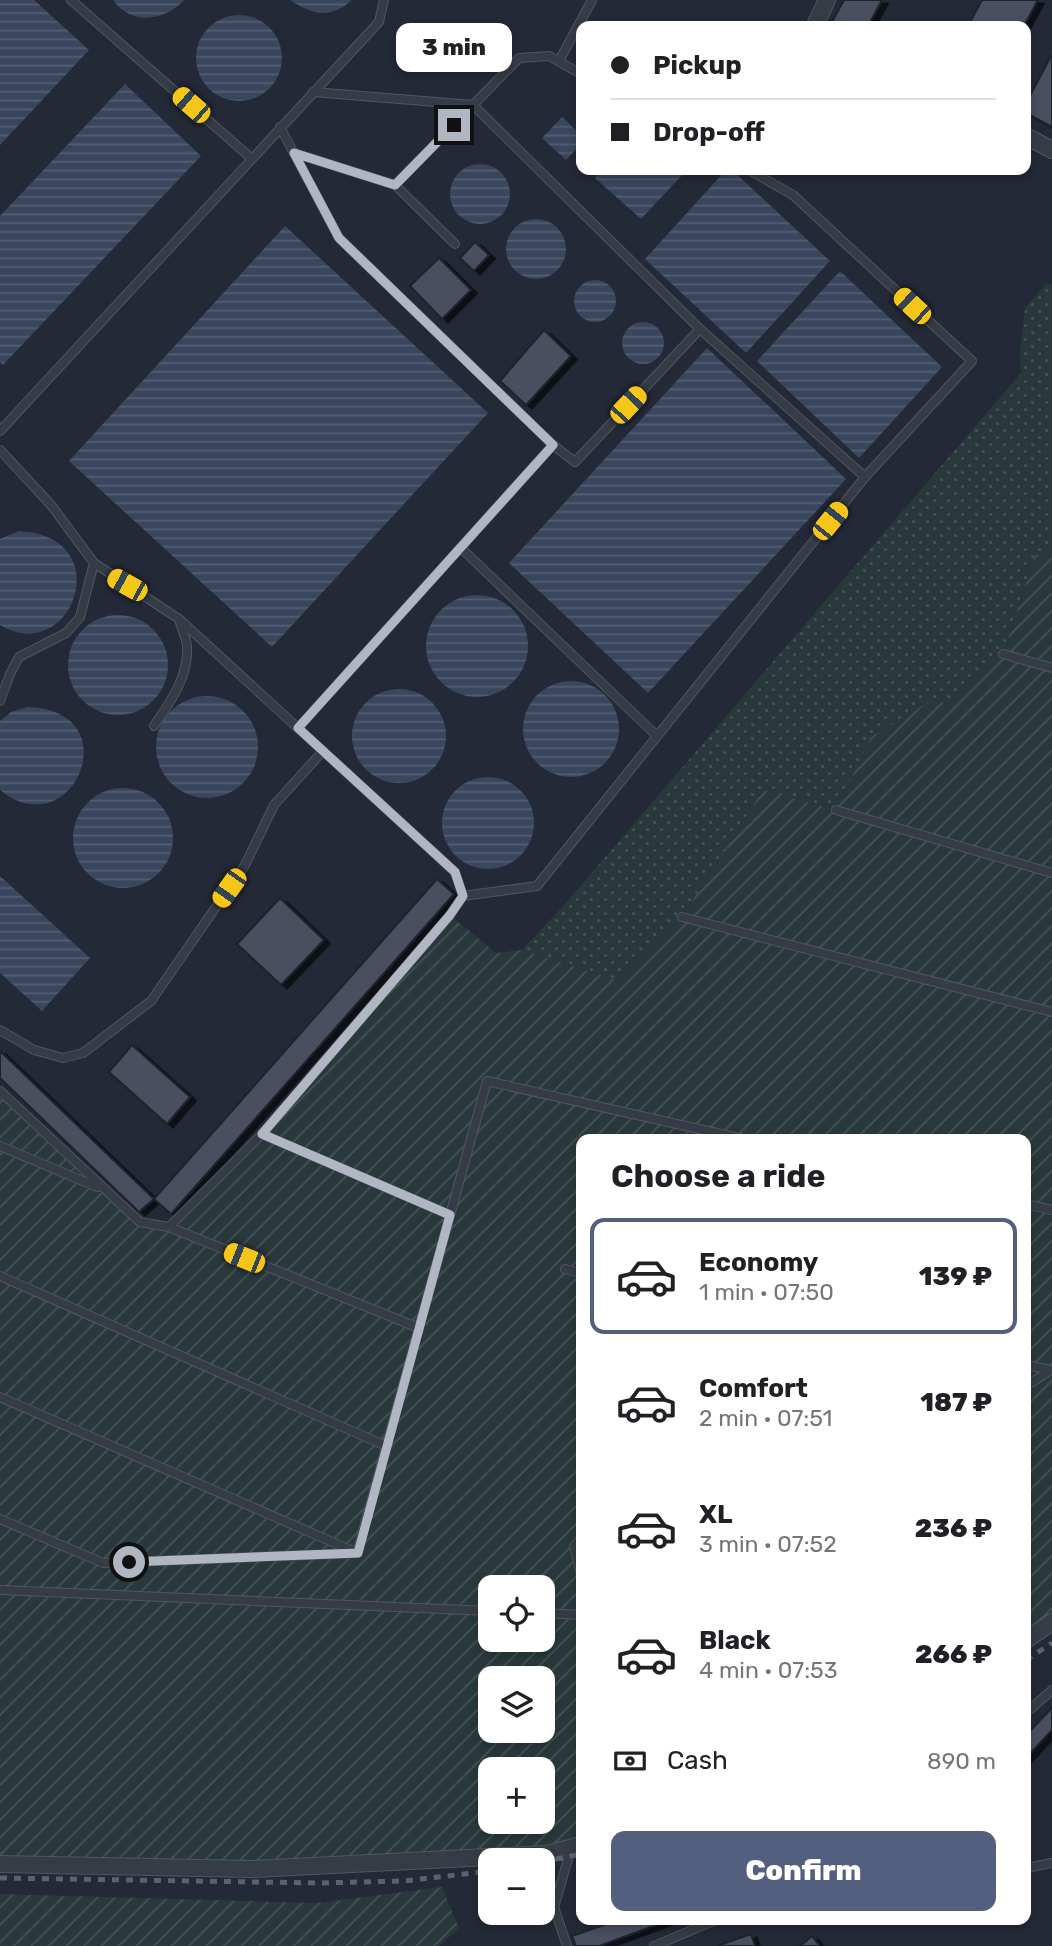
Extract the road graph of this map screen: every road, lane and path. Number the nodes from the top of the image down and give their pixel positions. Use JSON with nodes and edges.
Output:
{"nodes":[{"id":1,"x":71,"y":0,"type":"edge"},
{"id":2,"x":384,"y":0,"type":"edge"},
{"id":3,"x":592,"y":0,"type":"edge"},
{"id":4,"x":828,"y":0,"type":"edge"},
{"id":5,"x":581,"y":21,"type":"edge"},
{"id":6,"x":817,"y":21,"type":"edge"},
{"id":7,"x":576,"y":30,"type":"edge"},
{"id":8,"x":559,"y":61,"type":"junction"},
{"id":9,"x":576,"y":71,"type":"edge"},
{"id":10,"x":313,"y":92,"type":"junction"},
{"id":11,"x":473,"y":105,"type":"junction"},
{"id":12,"x":280,"y":127,"type":"junction"},
{"id":13,"x":1031,"y":139,"type":"edge"},
{"id":14,"x":1052,"y":150,"type":"edge"},
{"id":15,"x":294,"y":153,"type":"junction"},
{"id":16,"x":251,"y":158,"type":"junction"},
{"id":17,"x":758,"y":175,"type":"edge"},
{"id":18,"x":395,"y":185,"type":"junction"},
{"id":19,"x":455,"y":244,"type":"dead end"},
{"id":20,"x":700,"y":329,"type":"junction"},
{"id":21,"x":0,"y":431,"type":"edge"},
{"id":22,"x":553,"y":445,"type":"junction"},
{"id":23,"x":0,"y":450,"type":"edge"},
{"id":24,"x":865,"y":478,"type":"junction"},
{"id":25,"x":461,"y":548,"type":"junction"},
{"id":26,"x":94,"y":563,"type":"junction"},
{"id":27,"x":179,"y":619,"type":"junction"},
{"id":28,"x":1003,"y":654,"type":"dead end"},
{"id":29,"x":1052,"y":668,"type":"edge"},
{"id":30,"x":0,"y":701,"type":"edge"},
{"id":31,"x":154,"y":726,"type":"dead end"},
{"id":32,"x":298,"y":728,"type":"junction"},
{"id":33,"x":657,"y":736,"type":"junction"},
{"id":34,"x":323,"y":751,"type":"junction"},
{"id":35,"x":836,"y":810,"type":"dead end"},
{"id":36,"x":1052,"y":873,"type":"edge"},
{"id":37,"x":463,"y":896,"type":"junction"},
{"id":38,"x":682,"y":918,"type":"dead end"},
{"id":39,"x":1052,"y":1012,"type":"edge"},
{"id":40,"x":0,"y":1030,"type":"edge"},
{"id":41,"x":0,"y":1091,"type":"edge"},
{"id":42,"x":262,"y":1134,"type":"junction"},
{"id":43,"x":721,"y":1134,"type":"edge"},
{"id":44,"x":0,"y":1146,"type":"edge"},
{"id":45,"x":103,"y":1189,"type":"junction"},
{"id":46,"x":1031,"y":1205,"type":"edge"},
{"id":47,"x":1052,"y":1210,"type":"edge"},
{"id":48,"x":450,"y":1215,"type":"junction"},
{"id":49,"x":169,"y":1227,"type":"junction"},
{"id":50,"x":565,"y":1269,"type":"dead end"},
{"id":51,"x":576,"y":1272,"type":"edge"},
{"id":52,"x":0,"y":1276,"type":"edge"},
{"id":53,"x":419,"y":1328,"type":"junction"},
{"id":54,"x":1031,"y":1366,"type":"edge"},
{"id":55,"x":1051,"y":1370,"type":"edge"},
{"id":56,"x":1031,"y":1383,"type":"edge"},
{"id":57,"x":0,"y":1397,"type":"edge"},
{"id":58,"x":386,"y":1447,"type":"junction"},
{"id":59,"x":0,"y":1519,"type":"edge"},
{"id":60,"x":358,"y":1553,"type":"junction"},
{"id":61,"x":0,"y":1590,"type":"edge"},
{"id":62,"x":478,"y":1610,"type":"edge"},
{"id":63,"x":555,"y":1614,"type":"edge"},
{"id":64,"x":576,"y":1615,"type":"edge"},
{"id":65,"x":1052,"y":1622,"type":"edge"},
{"id":66,"x":1031,"y":1637,"type":"edge"},
{"id":67,"x":1052,"y":1690,"type":"edge"},
{"id":68,"x":1031,"y":1709,"type":"edge"},
{"id":69,"x":576,"y":1846,"type":"edge"},
{"id":70,"x":1052,"y":1863,"type":"edge"},
{"id":71,"x":0,"y":1864,"type":"edge"},
{"id":72,"x":1031,"y":1867,"type":"edge"},
{"id":73,"x":704,"y":1925,"type":"edge"},
{"id":74,"x":567,"y":1946,"type":"edge"},
{"id":75,"x":654,"y":1946,"type":"edge"}],
"edges":[{"from":1,"to":16,"type":"lane"},
{"from":2,"to":10,"type":"lane"},
{"from":3,"to":5,"type":"lane"},
{"from":4,"to":6,"type":"street"},
{"from":7,"to":8,"type":"lane"},
{"from":8,"to":9,"type":"lane"},
{"from":8,"to":11,"type":"lane"},
{"from":10,"to":11,"type":"lane"},
{"from":10,"to":12,"type":"lane"},
{"from":11,"to":18,"type":"lane"},
{"from":11,"to":20,"type":"lane"},
{"from":12,"to":15,"type":"lane"},
{"from":12,"to":16,"type":"lane"},
{"from":13,"to":14,"type":"street"},
{"from":15,"to":18,"type":"lane"},
{"from":15,"to":22,"type":"lane"},
{"from":16,"to":21,"type":"lane"},
{"from":17,"to":24,"type":"lane"},
{"from":18,"to":19,"type":"lane"},
{"from":20,"to":22,"type":"lane"},
{"from":20,"to":24,"type":"lane"},
{"from":22,"to":25,"type":"lane"},
{"from":23,"to":26,"type":"lane"},
{"from":24,"to":33,"type":"lane"},
{"from":25,"to":32,"type":"lane"},
{"from":25,"to":33,"type":"lane"},
{"from":26,"to":27,"type":"lane"},
{"from":26,"to":30,"type":"lane"},
{"from":27,"to":31,"type":"lane"},
{"from":27,"to":32,"type":"lane"},
{"from":28,"to":29,"type":"lane"},
{"from":32,"to":34,"type":"lane"},
{"from":33,"to":37,"type":"lane"},
{"from":34,"to":37,"type":"lane"},
{"from":34,"to":40,"type":"lane"},
{"from":35,"to":36,"type":"lane"},
{"from":37,"to":42,"type":"lane"},
{"from":38,"to":39,"type":"lane"},
{"from":41,"to":45,"type":"lane"},
{"from":42,"to":48,"type":"lane"},
{"from":42,"to":49,"type":"lane"},
{"from":43,"to":48,"type":"lane"},
{"from":44,"to":45,"type":"lane"},
{"from":45,"to":49,"type":"lane"},
{"from":46,"to":47,"type":"lane"},
{"from":48,"to":53,"type":"lane"},
{"from":49,"to":53,"type":"lane"},
{"from":50,"to":51,"type":"lane"},
{"from":52,"to":58,"type":"lane"},
{"from":53,"to":58,"type":"lane"},
{"from":54,"to":55,"type":"lane"},
{"from":55,"to":56,"type":"lane"},
{"from":57,"to":60,"type":"lane"},
{"from":58,"to":60,"type":"lane"},
{"from":59,"to":60,"type":"lane"},
{"from":61,"to":62,"type":"lane"},
{"from":63,"to":64,"type":"lane"},
{"from":65,"to":66,"type":"street"},
{"from":67,"to":68,"type":"lane"},
{"from":69,"to":71,"type":"street"},
{"from":69,"to":74,"type":"lane"},
{"from":70,"to":72,"type":"lane"},
{"from":73,"to":75,"type":"lane"}]}
